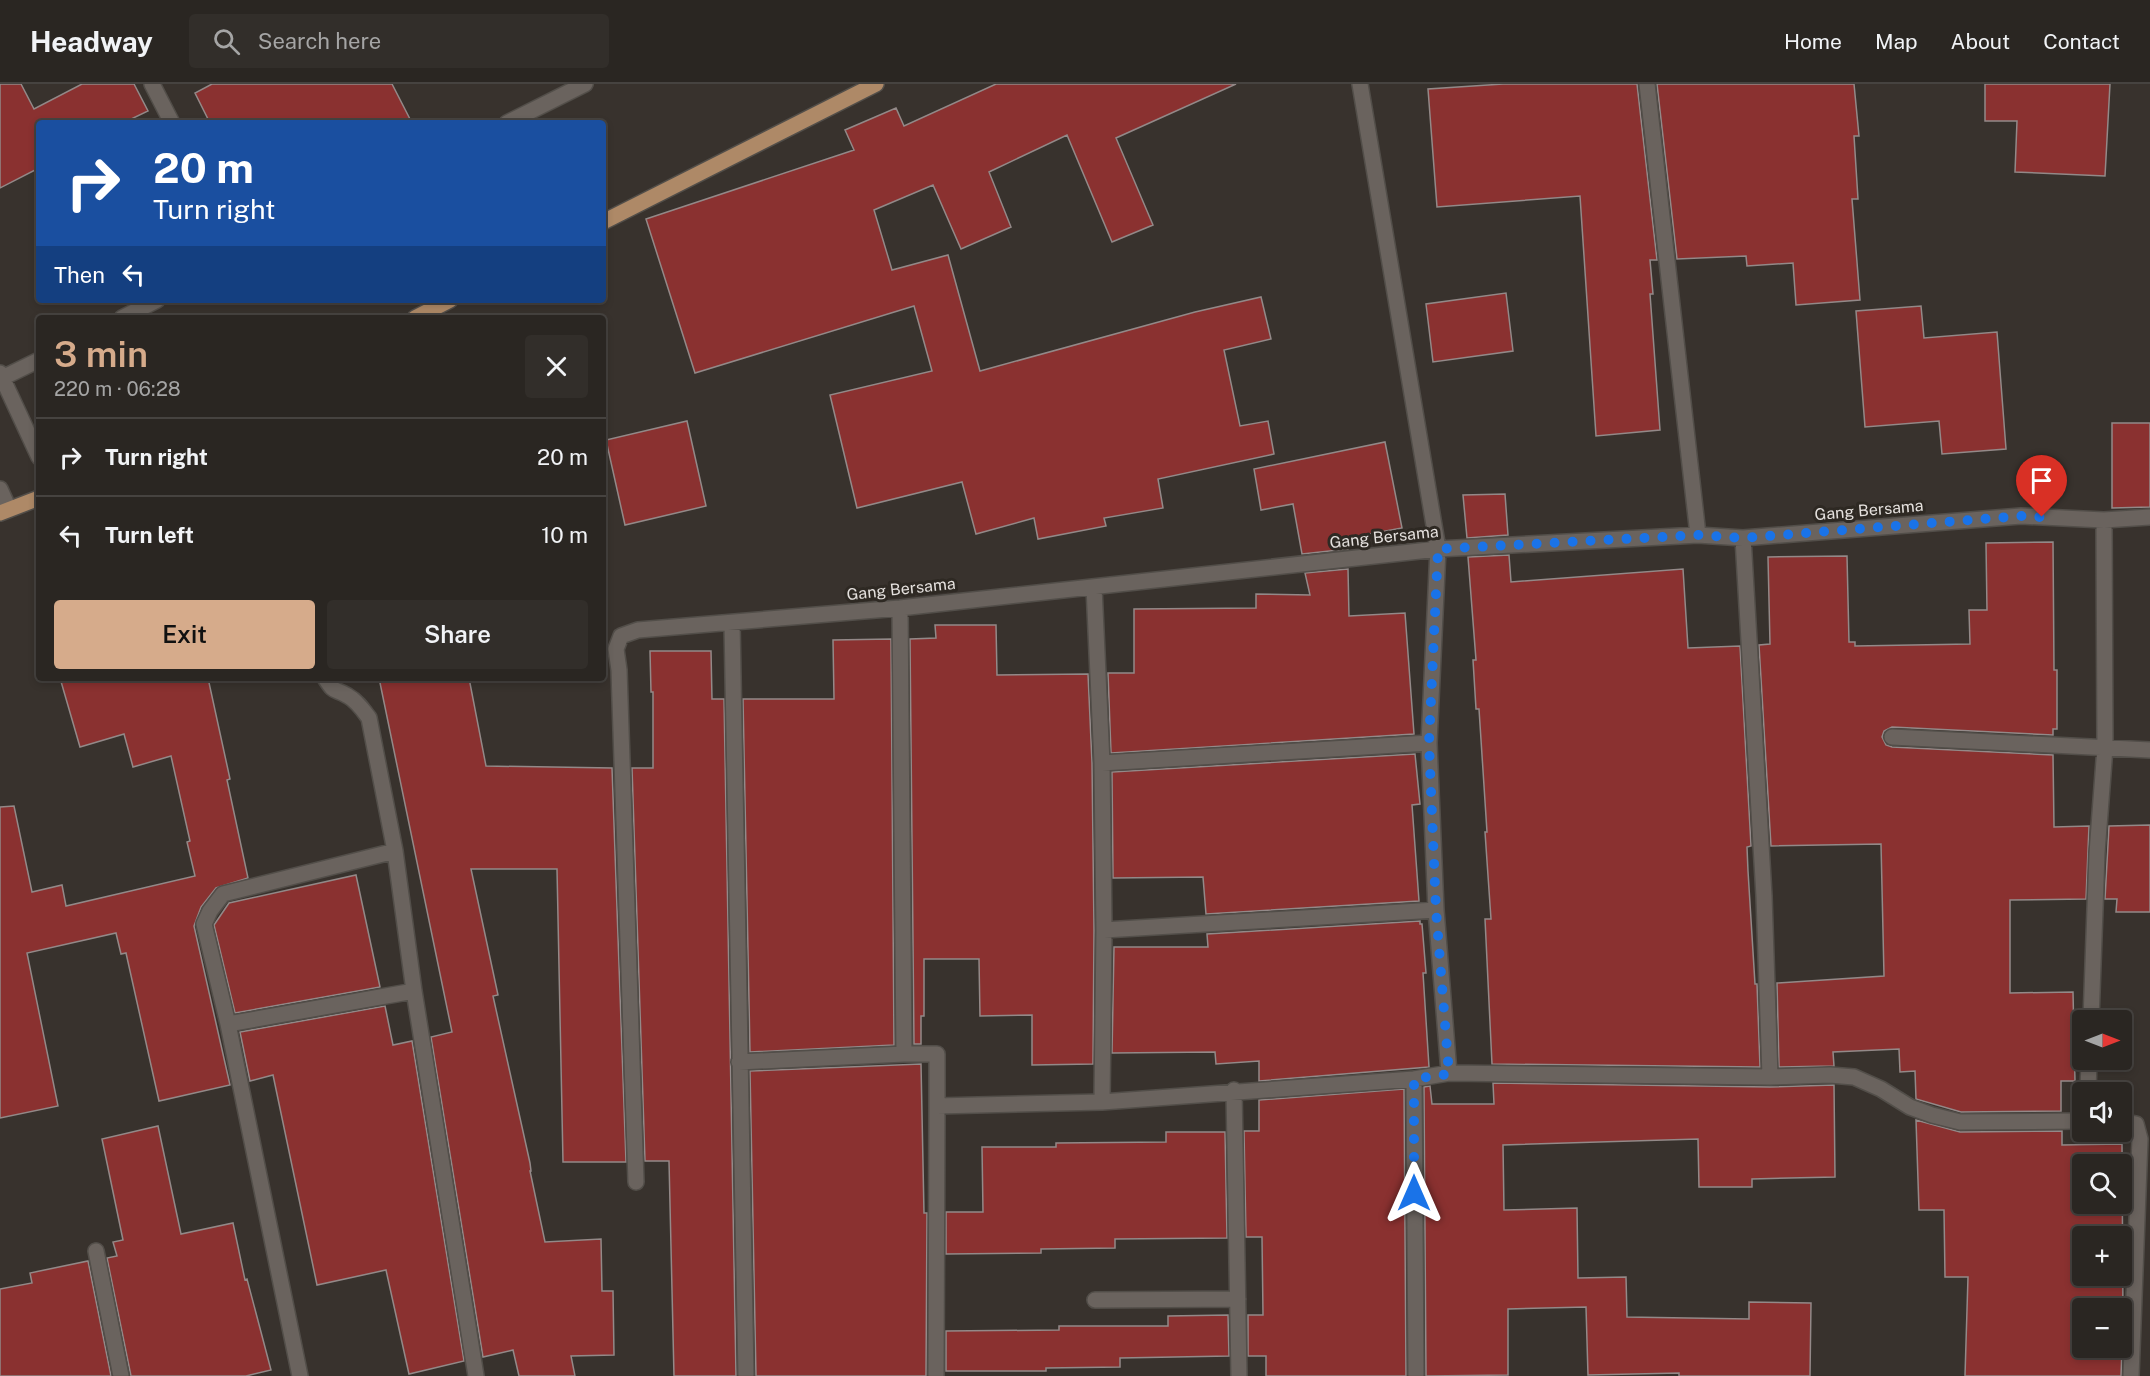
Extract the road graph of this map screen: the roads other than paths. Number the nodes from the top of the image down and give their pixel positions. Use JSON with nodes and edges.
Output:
{"nodes":[{"id":1,"x":152,"y":84,"type":"edge"},
{"id":2,"x":585,"y":84,"type":"edge"},
{"id":3,"x":876,"y":84,"type":"edge"},
{"id":4,"x":1360,"y":84,"type":"edge"},
{"id":5,"x":1647,"y":84,"type":"edge"},
{"id":6,"x":170,"y":120,"type":"edge"},
{"id":7,"x":513,"y":120,"type":"edge"},
{"id":8,"x":606,"y":220,"type":"edge"},
{"id":9,"x":151,"y":303,"type":"edge"},
{"id":10,"x":444,"y":303,"type":"edge"},
{"id":11,"x":128,"y":315,"type":"edge"},
{"id":12,"x":421,"y":315,"type":"edge"},
{"id":13,"x":36,"y":361,"type":"edge"},
{"id":14,"x":1,"y":377,"type":"edge"},
{"id":15,"x":36,"y":452,"type":"edge"},
{"id":16,"x":0,"y":489,"type":"edge"},
{"id":17,"x":36,"y":499,"type":"edge"},
{"id":18,"x":4,"y":511,"type":"edge"},
{"id":19,"x":2150,"y":516,"type":"edge"},
{"id":20,"x":2104,"y":520,"type":"junction"},
{"id":21,"x":1698,"y":535,"type":"junction"},
{"id":22,"x":1743,"y":538,"type":"junction"},
{"id":23,"x":1438,"y":549,"type":"junction"},
{"id":24,"x":1094,"y":587,"type":"junction"},
{"id":25,"x":900,"y":608,"type":"junction"},
{"id":26,"x":732,"y":622,"type":"junction"},
{"id":27,"x":327,"y":681,"type":"edge"},
{"id":28,"x":1892,"y":737,"type":"dead end"},
{"id":29,"x":1429,"y":743,"type":"junction"},
{"id":30,"x":2105,"y":747,"type":"junction"},
{"id":31,"x":2150,"y":750,"type":"edge"},
{"id":32,"x":1102,"y":763,"type":"junction"},
{"id":33,"x":395,"y":851,"type":"junction"},
{"id":34,"x":1436,"y":910,"type":"junction"},
{"id":35,"x":1104,"y":930,"type":"junction"},
{"id":36,"x":414,"y":991,"type":"junction"},
{"id":37,"x":2091,"y":1010,"type":"edge"},
{"id":38,"x":228,"y":1024,"type":"junction"},
{"id":39,"x":904,"y":1054,"type":"junction"},
{"id":40,"x":739,"y":1062,"type":"junction"},
{"id":41,"x":1449,"y":1074,"type":"junction"},
{"id":42,"x":1770,"y":1077,"type":"junction"},
{"id":43,"x":1414,"y":1079,"type":"junction"},
{"id":44,"x":1234,"y":1090,"type":"junction"},
{"id":45,"x":1102,"y":1102,"type":"junction"},
{"id":46,"x":937,"y":1106,"type":"junction"},
{"id":47,"x":2072,"y":1121,"type":"edge"},
{"id":48,"x":2132,"y":1123,"type":"edge"},
{"id":49,"x":636,"y":1182,"type":"dead end"},
{"id":50,"x":96,"y":1251,"type":"dead end"},
{"id":51,"x":1238,"y":1299,"type":"junction"},
{"id":52,"x":1095,"y":1300,"type":"dead end"},
{"id":53,"x":121,"y":1376,"type":"edge"},
{"id":54,"x":300,"y":1376,"type":"edge"},
{"id":55,"x":476,"y":1376,"type":"edge"},
{"id":56,"x":746,"y":1376,"type":"edge"},
{"id":57,"x":936,"y":1376,"type":"edge"},
{"id":58,"x":1239,"y":1376,"type":"edge"},
{"id":59,"x":1416,"y":1376,"type":"edge"},
{"id":60,"x":2131,"y":1376,"type":"edge"}],
"edges":[{"from":1,"to":6,"type":"street"},
{"from":2,"to":7,"type":"street"},
{"from":3,"to":8,"type":"main road"},
{"from":4,"to":23,"type":"street"},
{"from":5,"to":21,"type":"street"},
{"from":9,"to":11,"type":"street"},
{"from":10,"to":12,"type":"main road"},
{"from":13,"to":14,"type":"street"},
{"from":14,"to":15,"type":"street"},
{"from":16,"to":18,"type":"street"},
{"from":17,"to":18,"type":"main road"},
{"from":19,"to":20,"type":"street","name":"Gang Bersama"},
{"from":20,"to":22,"type":"street","name":"Gang Bersama"},
{"from":20,"to":30,"type":"street"},
{"from":21,"to":22,"type":"street","name":"Gang Bersama"},
{"from":21,"to":23,"type":"street","name":"Gang Bersama"},
{"from":22,"to":42,"type":"street"},
{"from":23,"to":24,"type":"street","name":"Gang Bersama"},
{"from":23,"to":29,"type":"street"},
{"from":24,"to":25,"type":"street","name":"Gang Bersama"},
{"from":24,"to":32,"type":"street"},
{"from":25,"to":26,"type":"street","name":"Gang Bersama"},
{"from":25,"to":39,"type":"street"},
{"from":26,"to":40,"type":"street"},
{"from":26,"to":49,"type":"street","name":"Gang Bersama"},
{"from":27,"to":33,"type":"street"},
{"from":28,"to":30,"type":"street"},
{"from":29,"to":32,"type":"street"},
{"from":29,"to":34,"type":"street"},
{"from":30,"to":31,"type":"street"},
{"from":30,"to":37,"type":"street"},
{"from":32,"to":35,"type":"street"},
{"from":33,"to":36,"type":"street"},
{"from":33,"to":38,"type":"street"},
{"from":34,"to":35,"type":"street"},
{"from":34,"to":41,"type":"street"},
{"from":35,"to":45,"type":"street"},
{"from":36,"to":38,"type":"street"},
{"from":36,"to":55,"type":"street"},
{"from":38,"to":54,"type":"street"},
{"from":39,"to":40,"type":"street"},
{"from":39,"to":46,"type":"street"},
{"from":40,"to":56,"type":"street"},
{"from":41,"to":42,"type":"street"},
{"from":41,"to":43,"type":"street"},
{"from":42,"to":47,"type":"street"},
{"from":43,"to":44,"type":"street"},
{"from":43,"to":59,"type":"street"},
{"from":44,"to":45,"type":"street"},
{"from":44,"to":51,"type":"street"},
{"from":45,"to":46,"type":"street"},
{"from":46,"to":57,"type":"street"},
{"from":48,"to":60,"type":"street"},
{"from":50,"to":53,"type":"street"},
{"from":51,"to":52,"type":"street"},
{"from":51,"to":58,"type":"street"}]}
